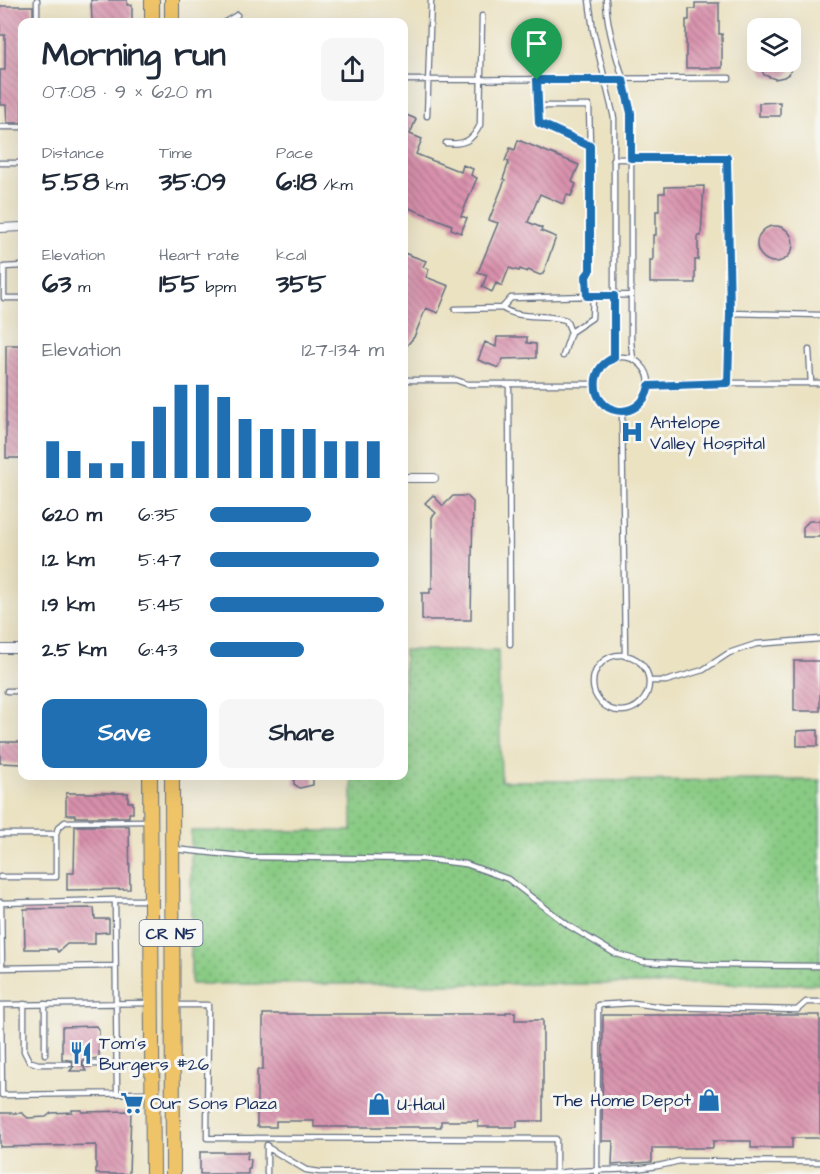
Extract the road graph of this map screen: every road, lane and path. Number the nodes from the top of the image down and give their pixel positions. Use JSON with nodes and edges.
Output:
{"nodes":[{"id":1,"x":37,"y":0,"type":"edge"},
{"id":2,"x":152,"y":0,"type":"edge"},
{"id":3,"x":172,"y":0,"type":"edge"},
{"id":4,"x":431,"y":0,"type":"edge"},
{"id":5,"x":589,"y":0,"type":"edge"},
{"id":6,"x":606,"y":0,"type":"edge"},
{"id":7,"x":237,"y":15,"type":"dead end"},
{"id":8,"x":482,"y":16,"type":"dead end"},
{"id":9,"x":37,"y":18,"type":"edge"},
{"id":10,"x":152,"y":18,"type":"edge"},
{"id":11,"x":172,"y":18,"type":"edge"},
{"id":12,"x":232,"y":18,"type":"edge"},
{"id":13,"x":729,"y":78,"type":"dead end"},
{"id":14,"x":408,"y":80,"type":"edge"},
{"id":15,"x":428,"y":80,"type":"junction"},
{"id":16,"x":481,"y":80,"type":"junction"},
{"id":17,"x":537,"y":80,"type":"junction"},
{"id":18,"x":606,"y":80,"type":"junction"},
{"id":19,"x":623,"y":80,"type":"junction"},
{"id":20,"x":538,"y":105,"type":"junction"},
{"id":21,"x":428,"y":116,"type":"dead end"},
{"id":22,"x":0,"y":127,"type":"edge"},
{"id":23,"x":18,"y":127,"type":"edge"},
{"id":24,"x":446,"y":143,"type":"dead end"},
{"id":25,"x":590,"y":146,"type":"junction"},
{"id":26,"x":631,"y":158,"type":"junction"},
{"id":27,"x":613,"y":159,"type":"junction"},
{"id":28,"x":0,"y":163,"type":"edge"},
{"id":29,"x":18,"y":163,"type":"edge"},
{"id":30,"x":18,"y":227,"type":"edge"},
{"id":31,"x":0,"y":228,"type":"edge"},
{"id":32,"x":18,"y":266,"type":"edge"},
{"id":33,"x":631,"y":295,"type":"junction"},
{"id":34,"x":590,"y":296,"type":"junction"},
{"id":35,"x":614,"y":296,"type":"junction"},
{"id":36,"x":18,"y":298,"type":"edge"},
{"id":37,"x":502,"y":308,"type":"junction"},
{"id":38,"x":455,"y":309,"type":"dead end"},
{"id":39,"x":730,"y":313,"type":"junction"},
{"id":40,"x":820,"y":315,"type":"edge"},
{"id":41,"x":571,"y":332,"type":"junction"},
{"id":42,"x":809,"y":350,"type":"dead end"},
{"id":43,"x":563,"y":356,"type":"dead end"},
{"id":44,"x":614,"y":358,"type":"junction"},
{"id":45,"x":633,"y":359,"type":"junction"},
{"id":46,"x":408,"y":380,"type":"edge"},
{"id":47,"x":728,"y":383,"type":"junction"},
{"id":48,"x":811,"y":383,"type":"junction"},
{"id":49,"x":820,"y":383,"type":"edge"},
{"id":50,"x":509,"y":384,"type":"junction"},
{"id":51,"x":596,"y":384,"type":"junction"},
{"id":52,"x":649,"y":386,"type":"junction"},
{"id":53,"x":621,"y":411,"type":"junction"},
{"id":54,"x":408,"y":478,"type":"edge"},
{"id":55,"x":434,"y":478,"type":"dead end"},
{"id":56,"x":820,"y":639,"type":"edge"},
{"id":57,"x":510,"y":644,"type":"dead end"},
{"id":58,"x":0,"y":649,"type":"edge"},
{"id":59,"x":18,"y":649,"type":"edge"},
{"id":60,"x":625,"y":656,"type":"junction"},
{"id":61,"x":649,"y":681,"type":"junction"},
{"id":62,"x":18,"y":691,"type":"edge"},
{"id":63,"x":7,"y":692,"type":"dead end"},
{"id":64,"x":150,"y":780,"type":"edge"},
{"id":65,"x":172,"y":780,"type":"edge"},
{"id":66,"x":150,"y":821,"type":"junction"},
{"id":67,"x":0,"y":834,"type":"edge"},
{"id":68,"x":56,"y":834,"type":"junction"},
{"id":69,"x":171,"y":849,"type":"junction"},
{"id":70,"x":0,"y":877,"type":"edge"},
{"id":71,"x":115,"y":900,"type":"junction"},
{"id":72,"x":150,"y":900,"type":"junction"},
{"id":73,"x":0,"y":903,"type":"edge"},
{"id":74,"x":150,"y":917,"type":"junction"},
{"id":75,"x":116,"y":966,"type":"junction"},
{"id":76,"x":820,"y":966,"type":"edge"},
{"id":77,"x":1,"y":968,"type":"edge"},
{"id":78,"x":820,"y":1002,"type":"edge"},
{"id":79,"x":116,"y":1003,"type":"junction"},
{"id":80,"x":151,"y":1003,"type":"junction"},
{"id":81,"x":24,"y":1004,"type":"junction"},
{"id":82,"x":45,"y":1004,"type":"junction"},
{"id":83,"x":171,"y":1005,"type":"junction"},
{"id":84,"x":45,"y":1054,"type":"dead end"},
{"id":85,"x":1,"y":1062,"type":"edge"},
{"id":86,"x":70,"y":1064,"type":"dead end"},
{"id":87,"x":86,"y":1064,"type":"dead end"},
{"id":88,"x":117,"y":1064,"type":"junction"},
{"id":89,"x":152,"y":1093,"type":"junction"},
{"id":90,"x":117,"y":1094,"type":"junction"},
{"id":91,"x":1,"y":1095,"type":"edge"},
{"id":92,"x":172,"y":1116,"type":"junction"},
{"id":93,"x":267,"y":1139,"type":"junction"},
{"id":94,"x":267,"y":1147,"type":"junction"},
{"id":95,"x":820,"y":1162,"type":"edge"},
{"id":96,"x":556,"y":1173,"type":"edge"},
{"id":97,"x":597,"y":1173,"type":"edge"},
{"id":98,"x":153,"y":1174,"type":"edge"},
{"id":99,"x":172,"y":1174,"type":"edge"},
{"id":100,"x":267,"y":1174,"type":"edge"}],
"edges":[{"from":1,"to":9,"type":"lane"},
{"from":2,"to":10,"type":"main road"},
{"from":3,"to":11,"type":"main road"},
{"from":4,"to":15,"type":"lane"},
{"from":5,"to":18,"type":"lane"},
{"from":6,"to":19,"type":"lane"},
{"from":7,"to":12,"type":"lane"},
{"from":8,"to":16,"type":"lane"},
{"from":13,"to":19,"type":"lane"},
{"from":14,"to":15,"type":"lane"},
{"from":15,"to":16,"type":"lane"},
{"from":15,"to":21,"type":"lane"},
{"from":16,"to":17,"type":"lane"},
{"from":16,"to":24,"type":"lane"},
{"from":17,"to":18,"type":"lane"},
{"from":17,"to":20,"type":"lane"},
{"from":18,"to":19,"type":"lane"},
{"from":18,"to":27,"type":"lane"},
{"from":19,"to":26,"type":"lane"},
{"from":20,"to":25,"type":"lane"},
{"from":20,"to":25,"type":"lane"},
{"from":22,"to":23,"type":"lane"},
{"from":25,"to":34,"type":"lane"},
{"from":26,"to":27,"type":"lane"},
{"from":26,"to":33,"type":"lane"},
{"from":26,"to":39,"type":"lane"},
{"from":27,"to":35,"type":"lane"},
{"from":28,"to":29,"type":"lane"},
{"from":30,"to":31,"type":"street"},
{"from":32,"to":36,"type":"lane"},
{"from":33,"to":35,"type":"lane"},
{"from":33,"to":45,"type":"lane"},
{"from":34,"to":35,"type":"lane"},
{"from":34,"to":37,"type":"lane"},
{"from":34,"to":41,"type":"lane"},
{"from":35,"to":44,"type":"lane"},
{"from":37,"to":38,"type":"lane"},
{"from":37,"to":41,"type":"lane"},
{"from":39,"to":40,"type":"lane"},
{"from":39,"to":47,"type":"lane"},
{"from":41,"to":43,"type":"lane"},
{"from":42,"to":48,"type":"lane"},
{"from":44,"to":45,"type":"lane"},
{"from":44,"to":51,"type":"lane"},
{"from":45,"to":52,"type":"lane"},
{"from":46,"to":50,"type":"lane"},
{"from":47,"to":48,"type":"lane"},
{"from":47,"to":52,"type":"lane"},
{"from":48,"to":49,"type":"lane"},
{"from":50,"to":51,"type":"lane"},
{"from":50,"to":57,"type":"lane"},
{"from":51,"to":53,"type":"lane"},
{"from":52,"to":53,"type":"lane"},
{"from":53,"to":60,"type":"lane"},
{"from":54,"to":55,"type":"street"},
{"from":56,"to":61,"type":"lane"},
{"from":58,"to":59,"type":"street"},
{"from":60,"to":61,"type":"lane"},
{"from":60,"to":61,"type":"lane"},
{"from":62,"to":63,"type":"lane"},
{"from":64,"to":66,"type":"main road","number":"CR N5"},
{"from":65,"to":69,"type":"main road","number":"CR N5"},
{"from":66,"to":68,"type":"lane"},
{"from":66,"to":72,"type":"main road","number":"CR N5"},
{"from":67,"to":68,"type":"lane"},
{"from":68,"to":70,"type":"lane"},
{"from":69,"to":76,"type":"lane"},
{"from":69,"to":83,"type":"main road","number":"CR N5"},
{"from":71,"to":72,"type":"lane"},
{"from":71,"to":73,"type":"lane"},
{"from":71,"to":75,"type":"lane"},
{"from":72,"to":74,"type":"main road","number":"CR N5"},
{"from":73,"to":77,"type":"lane"},
{"from":74,"to":80,"type":"main road","number":"CR N5"},
{"from":74,"to":83,"type":"main road"},
{"from":75,"to":77,"type":"lane"},
{"from":75,"to":79,"type":"lane"},
{"from":78,"to":97,"type":"lane"},
{"from":79,"to":80,"type":"lane"},
{"from":79,"to":82,"type":"lane"},
{"from":79,"to":88,"type":"lane"},
{"from":80,"to":89,"type":"main road","number":"CR N5"},
{"from":80,"to":92,"type":"main road"},
{"from":81,"to":82,"type":"lane"},
{"from":81,"to":85,"type":"lane"},
{"from":81,"to":86,"type":"lane"},
{"from":82,"to":84,"type":"lane"},
{"from":83,"to":92,"type":"main road","number":"CR N5"},
{"from":83,"to":93,"type":"lane"},
{"from":85,"to":91,"type":"lane"},
{"from":87,"to":88,"type":"lane"},
{"from":88,"to":90,"type":"lane"},
{"from":89,"to":90,"type":"lane"},
{"from":89,"to":98,"type":"main road","number":"CR N5"},
{"from":90,"to":91,"type":"lane"},
{"from":92,"to":99,"type":"main road","number":"CR N5"},
{"from":93,"to":94,"type":"lane"},
{"from":93,"to":96,"type":"lane"},
{"from":94,"to":96,"type":"lane"},
{"from":94,"to":100,"type":"lane"},
{"from":95,"to":97,"type":"lane"},
{"from":96,"to":97,"type":"lane"}]}
